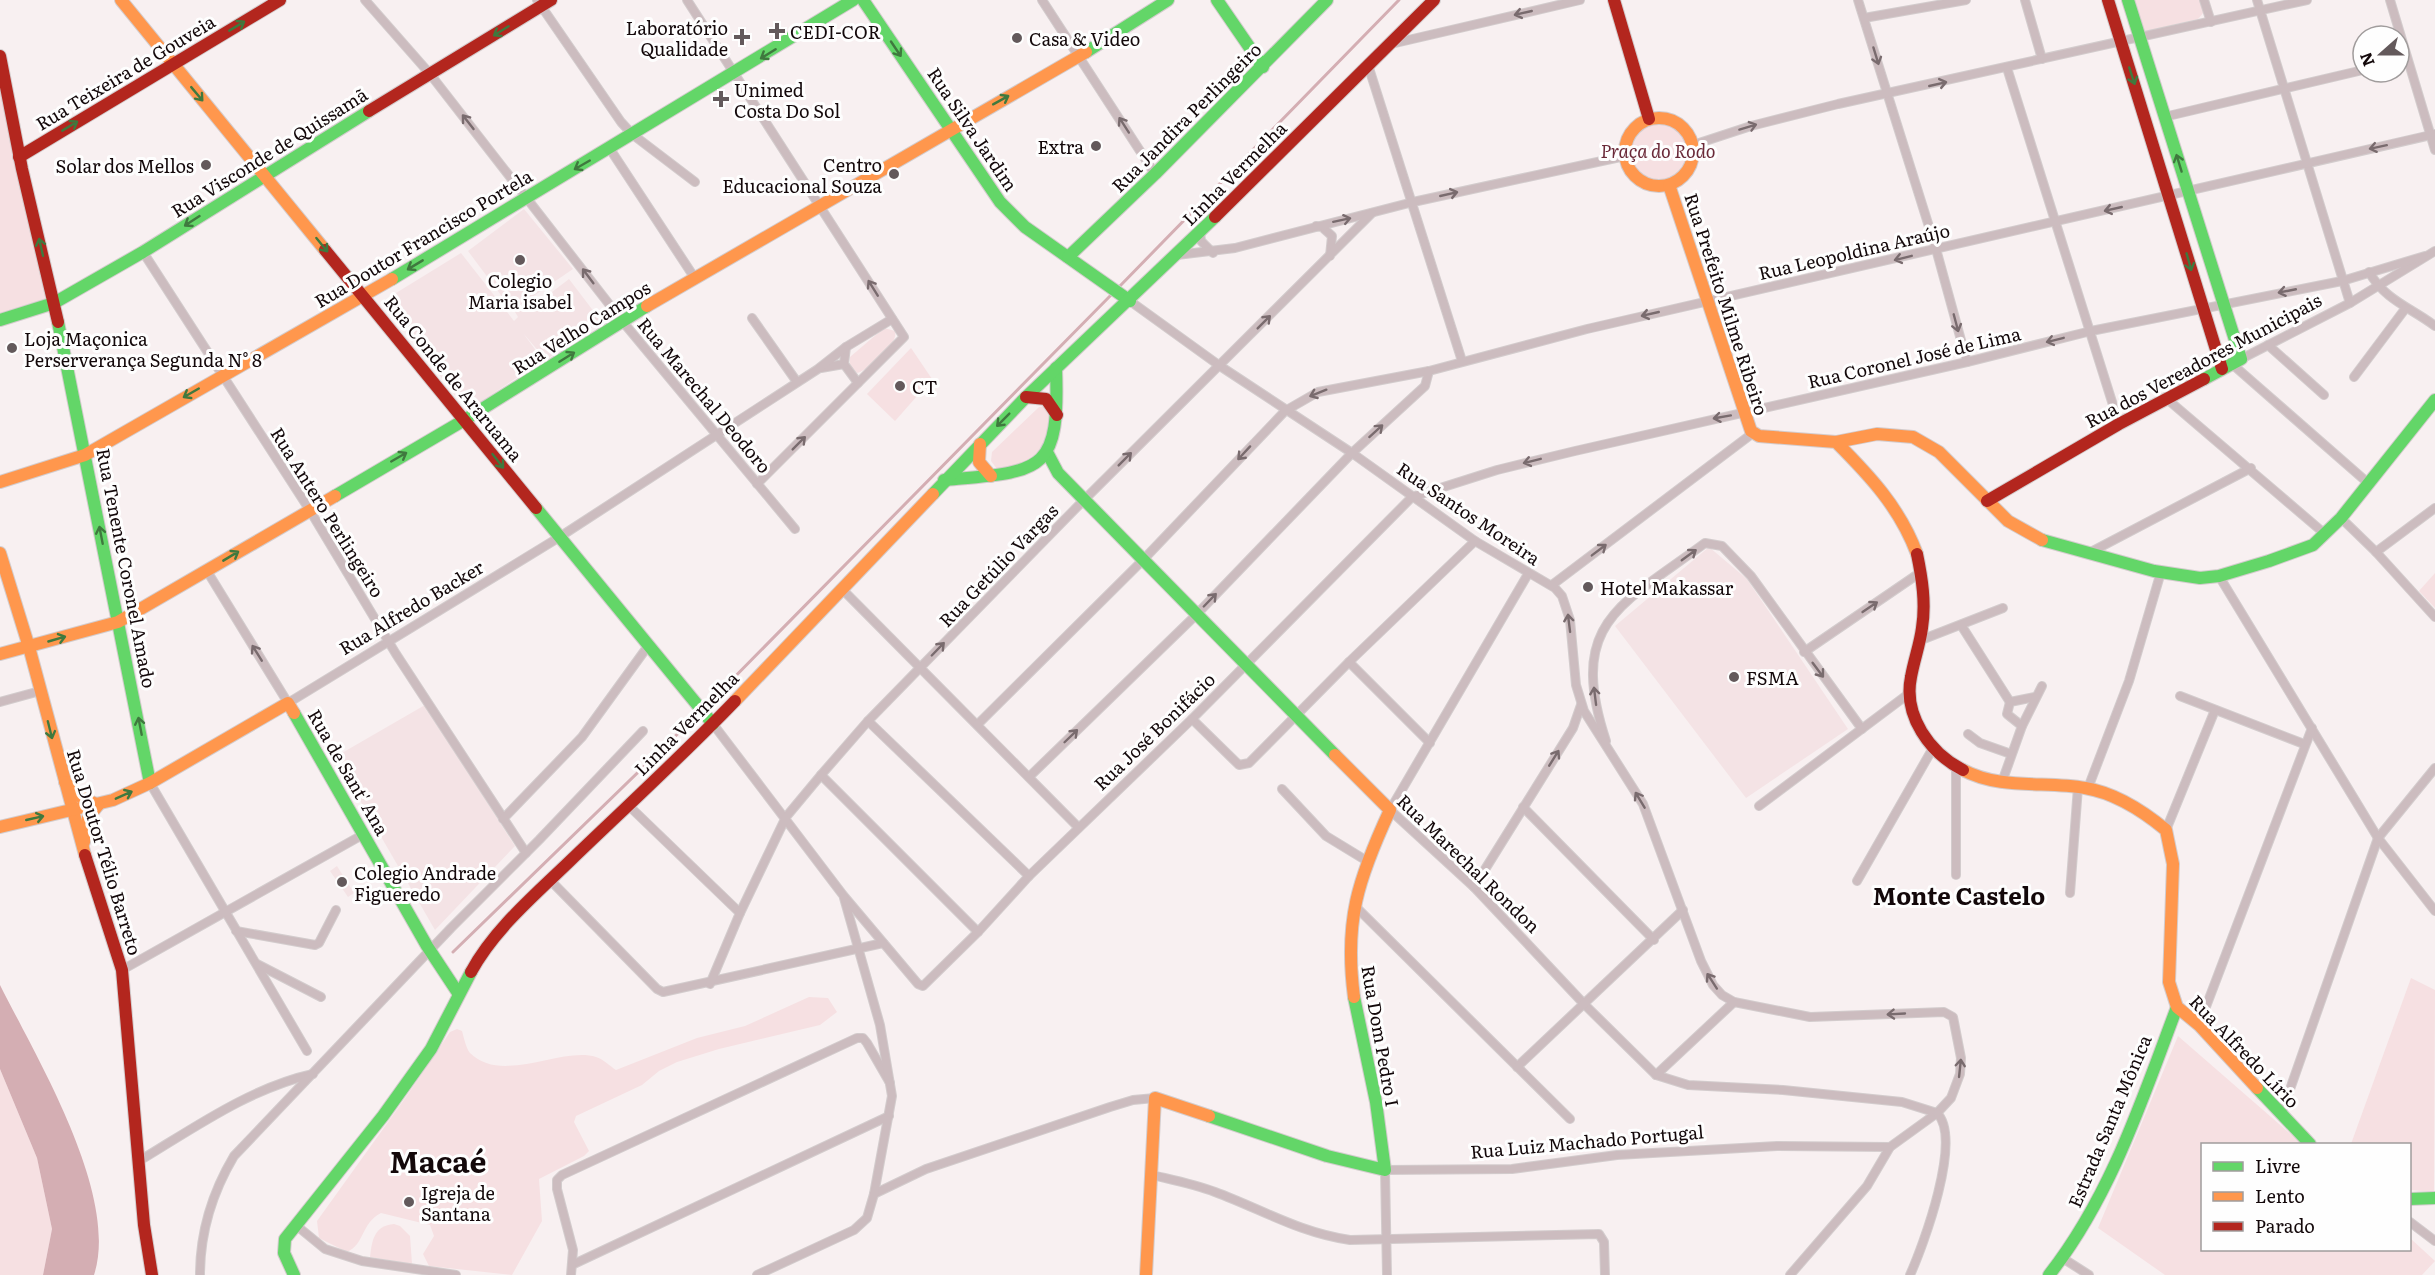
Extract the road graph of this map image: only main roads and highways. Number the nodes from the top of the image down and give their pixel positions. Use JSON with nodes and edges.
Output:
{"nodes":[{"id":1,"x":121,"y":0,"type":"edge"},
{"id":2,"x":280,"y":0,"type":"edge"},
{"id":3,"x":853,"y":0,"type":"edge"},
{"id":4,"x":864,"y":0,"type":"edge"},
{"id":5,"x":1168,"y":0,"type":"edge"},
{"id":6,"x":1217,"y":0,"type":"edge"},
{"id":7,"x":1327,"y":0,"type":"edge"},
{"id":8,"x":1434,"y":0,"type":"edge"},
{"id":9,"x":1614,"y":0,"type":"edge"},
{"id":10,"x":2108,"y":0,"type":"edge"},
{"id":11,"x":2128,"y":0,"type":"edge"},
{"id":12,"x":543,"y":2,"type":"edge"},
{"id":13,"x":0,"y":56,"type":"edge"},
{"id":14,"x":172,"y":65,"type":"junction"},
{"id":15,"x":1263,"y":67,"type":"junction"},
{"id":16,"x":1649,"y":119,"type":"junction"},
{"id":17,"x":950,"y":128,"type":"junction"},
{"id":18,"x":20,"y":156,"type":"junction"},
{"id":19,"x":264,"y":174,"type":"junction"},
{"id":20,"x":1669,"y":185,"type":"junction"},
{"id":21,"x":1068,"y":257,"type":"junction"},
{"id":22,"x":1121,"y":294,"type":"junction"},
{"id":23,"x":363,"y":296,"type":"junction"},
{"id":24,"x":54,"y":303,"type":"junction"},
{"id":25,"x":0,"y":321,"type":"edge"},
{"id":26,"x":2232,"y":364,"type":"junction"},
{"id":27,"x":1056,"y":368,"type":"junction"},
{"id":28,"x":1026,"y":397,"type":"junction"},
{"id":29,"x":2435,"y":400,"type":"edge"},
{"id":30,"x":1058,"y":417,"type":"junction"},
{"id":31,"x":466,"y":419,"type":"junction"},
{"id":32,"x":1836,"y":442,"type":"junction"},
{"id":33,"x":980,"y":444,"type":"junction"},
{"id":34,"x":1048,"y":454,"type":"junction"},
{"id":35,"x":86,"y":455,"type":"junction"},
{"id":36,"x":1037,"y":464,"type":"junction"},
{"id":37,"x":1058,"y":473,"type":"junction"},
{"id":38,"x":991,"y":476,"type":"junction"},
{"id":39,"x":944,"y":480,"type":"junction"},
{"id":40,"x":0,"y":482,"type":"edge"},
{"id":41,"x":1987,"y":501,"type":"junction"},
{"id":42,"x":0,"y":553,"type":"edge"},
{"id":43,"x":118,"y":622,"type":"junction"},
{"id":44,"x":29,"y":647,"type":"junction"},
{"id":45,"x":0,"y":654,"type":"edge"},
{"id":46,"x":288,"y":703,"type":"joint"},
{"id":47,"x":713,"y":724,"type":"junction"},
{"id":48,"x":63,"y":780,"type":"junction"},
{"id":49,"x":150,"y":783,"type":"junction"},
{"id":50,"x":98,"y":805,"type":"junction"},
{"id":51,"x":71,"y":810,"type":"junction"},
{"id":52,"x":1390,"y":810,"type":"joint"},
{"id":53,"x":0,"y":827,"type":"edge"},
{"id":54,"x":83,"y":846,"type":"junction"},
{"id":55,"x":458,"y":993,"type":"junction"},
{"id":56,"x":2177,"y":1007,"type":"junction"},
{"id":57,"x":2309,"y":1143,"type":"edge"},
{"id":58,"x":1385,"y":1170,"type":"joint"},
{"id":59,"x":2435,"y":1198,"type":"edge"},
{"id":60,"x":2411,"y":1199,"type":"edge"},
{"id":61,"x":152,"y":1275,"type":"edge"},
{"id":62,"x":294,"y":1275,"type":"edge"},
{"id":63,"x":1146,"y":1275,"type":"edge"},
{"id":64,"x":2049,"y":1275,"type":"edge"}],
"edges":[{"from":1,"to":14,"type":"main road","name":"Rua Conde de Araruama"},
{"from":14,"to":2,"type":"main road","name":"Rua Teixeira de Gouveia","one_way":true},
{"from":3,"to":23,"type":"main road","name":"Rua Doutor Francisco Portela","one_way":true},
{"from":4,"to":17,"type":"main road","name":"Rua Silva Jardim","one_way":true},
{"from":17,"to":5,"type":"main road","name":"Rua Velho Campos","one_way":true},
{"from":6,"to":15,"type":"main road"},
{"from":7,"to":15,"type":"main road","name":"Rua Jandira Perlingeiro"},
{"from":8,"to":22,"type":"main road","name":"Linha Vermelha"},
{"from":9,"to":16,"type":"main road"},
{"from":10,"to":26,"type":"main road","one_way":true},
{"from":26,"to":11,"type":"main road","one_way":true},
{"from":12,"to":19,"type":"main road","name":"Rua Visconde de Quissamã","one_way":true},
{"from":13,"to":18,"type":"main road","name":"Rua Tenente Coronel Amado"},
{"from":18,"to":14,"type":"main road","name":"Rua Teixeira de Gouveia","one_way":true},
{"from":14,"to":19,"type":"main road","name":"Rua Conde de Araruama","one_way":true},
{"from":15,"to":21,"type":"main road","name":"Rua Jandira Perlingeiro"},
{"from":16,"to":20,"type":"main road"},
{"from":16,"to":20,"type":"main road"},
{"from":17,"to":21,"type":"main road","name":"Rua Silva Jardim"},
{"from":31,"to":17,"type":"main road","name":"Rua Velho Campos","one_way":true},
{"from":24,"to":18,"type":"main road","name":"Rua Tenente Coronel Amado","one_way":true},
{"from":19,"to":23,"type":"main road","name":"Rua Conde de Araruama","one_way":true},
{"from":19,"to":24,"type":"main road","name":"Rua Visconde de Quissamã","one_way":true},
{"from":20,"to":32,"type":"main road","name":"Rua Prefeito Milme Ribeiro"},
{"from":21,"to":22,"type":"main road","name":"Rua Silva Jardim"},
{"from":22,"to":27,"type":"main road","name":"Linha Vermelha"},
{"from":23,"to":31,"type":"main road","name":"Rua Conde de Araruama"},
{"from":23,"to":35,"type":"main road","name":"Rua Doutor Francisco Portela","one_way":true},
{"from":24,"to":25,"type":"main road","name":"Rua Visconde de Quissamã"},
{"from":24,"to":35,"type":"main road","name":"Rua Tenente Coronel Amado"},
{"from":26,"to":41,"type":"main road","name":"Rua dos Vereadores Municipais"},
{"from":27,"to":28,"type":"main road","name":"Linha Vermelha"},
{"from":27,"to":30,"type":"main road"},
{"from":28,"to":30,"type":"main road"},
{"from":28,"to":33,"type":"main road","name":"Linha Vermelha","one_way":true},
{"from":29,"to":41,"type":"main road"},
{"from":30,"to":34,"type":"main road"},
{"from":43,"to":31,"type":"main road","name":"Rua Velho Campos","one_way":true},
{"from":31,"to":47,"type":"main road","name":"Rua Conde de Araruama","one_way":true},
{"from":32,"to":41,"type":"main road"},
{"from":32,"to":56,"type":"main road","name":"Rua Alfredo Lírio"},
{"from":33,"to":38,"type":"main road"},
{"from":33,"to":39,"type":"main road","name":"Linha Vermelha"},
{"from":34,"to":36,"type":"main road"},
{"from":34,"to":37,"type":"main road"},
{"from":35,"to":40,"type":"main road","name":"Rua Doutor Francisco Portela"},
{"from":43,"to":35,"type":"main road","name":"Rua Tenente Coronel Amado","one_way":true},
{"from":36,"to":37,"type":"main road"},
{"from":36,"to":38,"type":"main road"},
{"from":37,"to":52,"type":"main road","name":"Rua Marechal Rondon"},
{"from":38,"to":39,"type":"main road"},
{"from":39,"to":47,"type":"main road","name":"Linha Vermelha"},
{"from":42,"to":44,"type":"main road","name":"Rua Doutor Télio Barreto"},
{"from":44,"to":43,"type":"main road","name":"Rua Velho Campos","one_way":true},
{"from":49,"to":43,"type":"main road","name":"Rua Tenente Coronel Amado","one_way":true},
{"from":44,"to":45,"type":"main road","name":"Rua Velho Campos"},
{"from":44,"to":48,"type":"main road","name":"Rua Doutor Télio Barreto","one_way":true},
{"from":46,"to":49,"type":"main road","name":"Rua Alfredo Backer"},
{"from":46,"to":55,"type":"main road","name":"Rua de Sant' Ana"},
{"from":47,"to":55,"type":"main road","name":"Linha Vermelha"},
{"from":48,"to":50,"type":"main road"},
{"from":48,"to":51,"type":"main road","name":"Rua Doutor Télio Barreto"},
{"from":50,"to":49,"type":"main road","name":"Rua Alfredo Backer","one_way":true},
{"from":50,"to":51,"type":"main road","name":"Rua Alfredo Backer"},
{"from":50,"to":54,"type":"main road"},
{"from":53,"to":51,"type":"main road","name":"Rua Alfredo Backer","one_way":true},
{"from":51,"to":54,"type":"main road","name":"Rua Doutor Télio Barreto"},
{"from":52,"to":58,"type":"main road","name":"Rua Dom Pedro I"},
{"from":54,"to":61,"type":"main road","name":"Rua Doutor Télio Barreto"},
{"from":55,"to":62,"type":"main road","name":"Linha Vermelha"},
{"from":56,"to":57,"type":"main road","name":"Rua Alfredo Lírio"},
{"from":56,"to":64,"type":"main road","name":"Estrada Santa Mônica"},
{"from":58,"to":63,"type":"main road","name":"Rua Luiz Machado Portugal"},
{"from":59,"to":60,"type":"main road"}]}
